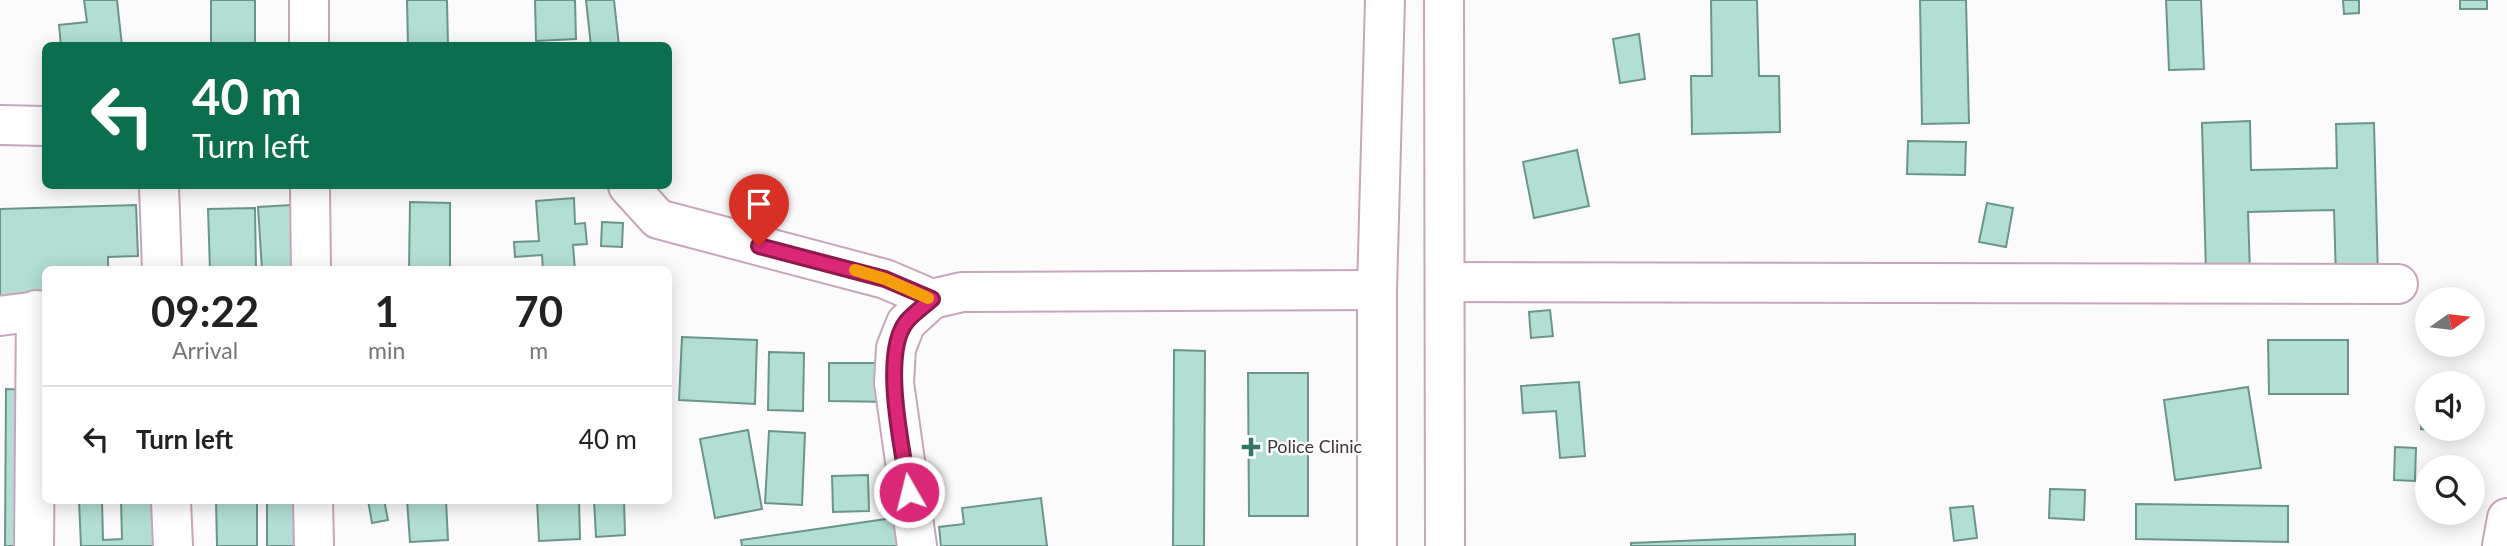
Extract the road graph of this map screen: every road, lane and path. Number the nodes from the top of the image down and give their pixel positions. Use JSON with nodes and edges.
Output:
{"nodes":[{"id":1,"x":309,"y":0,"type":"edge"},
{"id":2,"x":1385,"y":0,"type":"edge"},
{"id":3,"x":1444,"y":0,"type":"edge"},
{"id":4,"x":309,"y":42,"type":"edge"},
{"id":5,"x":0,"y":125,"type":"edge"},
{"id":6,"x":42,"y":126,"type":"edge"},
{"id":7,"x":159,"y":189,"type":"edge"},
{"id":8,"x":310,"y":189,"type":"edge"},
{"id":9,"x":631,"y":189,"type":"edge"},
{"id":10,"x":162,"y":266,"type":"edge"},
{"id":11,"x":311,"y":266,"type":"edge"},
{"id":12,"x":1445,"y":282,"type":"junction"},
{"id":13,"x":2398,"y":284,"type":"dead end"},
{"id":14,"x":1377,"y":290,"type":"junction"},
{"id":15,"x":932,"y":299,"type":"junction"},
{"id":16,"x":27,"y":312,"type":"edge"},
{"id":17,"x":171,"y":504,"type":"edge"},
{"id":18,"x":313,"y":504,"type":"edge"},
{"id":19,"x":2507,"y":517,"type":"edge"},
{"id":20,"x":34,"y":546,"type":"edge"},
{"id":21,"x":173,"y":546,"type":"edge"},
{"id":22,"x":314,"y":546,"type":"edge"},
{"id":23,"x":917,"y":546,"type":"edge"},
{"id":24,"x":1377,"y":546,"type":"edge"},
{"id":25,"x":1445,"y":546,"type":"edge"},
{"id":26,"x":2502,"y":546,"type":"edge"}],
"edges":[{"from":1,"to":4,"type":"main road"},
{"from":2,"to":14,"type":"main road"},
{"from":3,"to":12,"type":"main road"},
{"from":5,"to":6,"type":"main road"},
{"from":7,"to":10,"type":"main road"},
{"from":8,"to":11,"type":"main road"},
{"from":9,"to":15,"type":"main road"},
{"from":12,"to":13,"type":"main road"},
{"from":12,"to":25,"type":"main road"},
{"from":14,"to":15,"type":"main road"},
{"from":14,"to":24,"type":"main road"},
{"from":15,"to":23,"type":"main road"},
{"from":16,"to":20,"type":"main road"},
{"from":17,"to":21,"type":"main road"},
{"from":18,"to":22,"type":"main road"},
{"from":19,"to":26,"type":"main road"}]}
